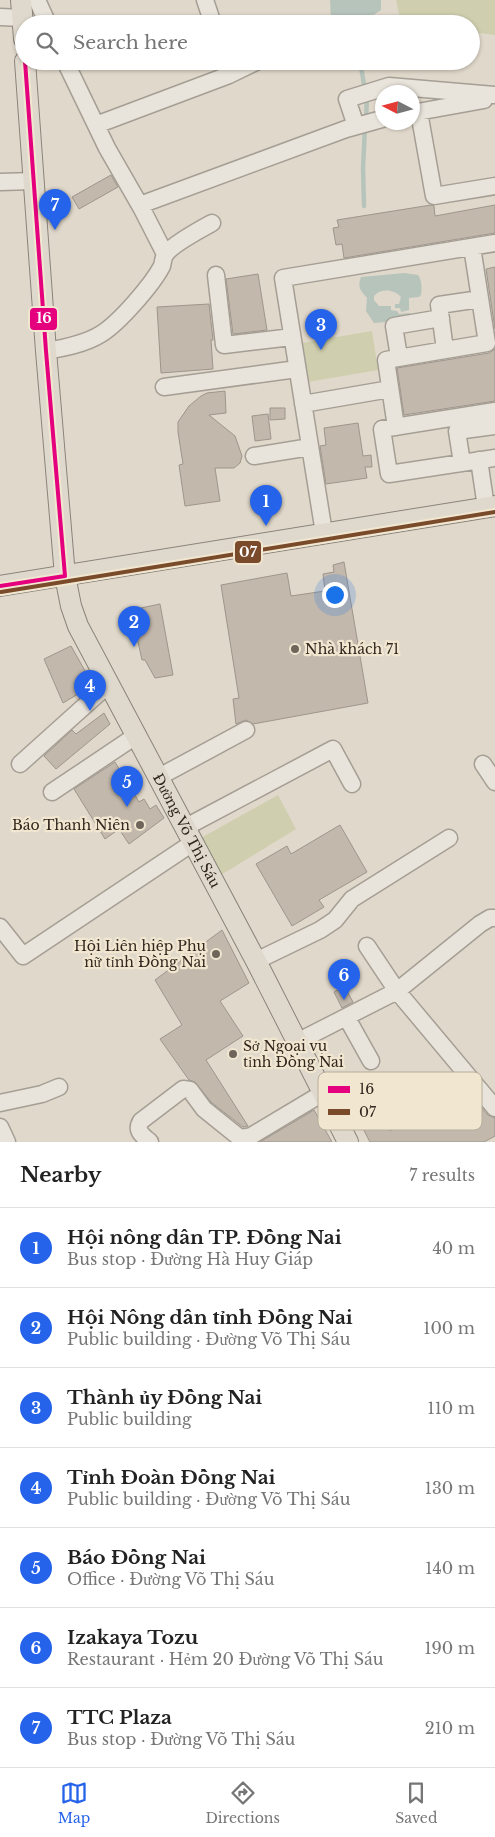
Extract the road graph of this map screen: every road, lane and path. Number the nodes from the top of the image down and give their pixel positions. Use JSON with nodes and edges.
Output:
{"nodes":[{"id":1,"x":37,"y":0,"type":"edge"},
{"id":2,"x":205,"y":0,"type":"edge"},
{"id":3,"x":22,"y":9,"type":"edge"},
{"id":4,"x":44,"y":15,"type":"edge"},
{"id":5,"x":210,"y":15,"type":"edge"},
{"id":6,"x":0,"y":17,"type":"edge"},
{"id":7,"x":26,"y":70,"type":"edge"},
{"id":8,"x":70,"y":70,"type":"edge"},
{"id":9,"x":222,"y":70,"type":"edge"},
{"id":10,"x":495,"y":97,"type":"edge"},
{"id":11,"x":420,"y":111,"type":"edge"},
{"id":12,"x":375,"y":121,"type":"edge"},
{"id":13,"x":96,"y":125,"type":"junction"},
{"id":14,"x":351,"y":127,"type":"junction"},
{"id":15,"x":420,"y":130,"type":"edge"},
{"id":16,"x":34,"y":181,"type":"junction"},
{"id":17,"x":0,"y":182,"type":"edge"},
{"id":18,"x":495,"y":186,"type":"edge"},
{"id":19,"x":140,"y":205,"type":"junction"},
{"id":20,"x":212,"y":223,"type":"dead end"},
{"id":21,"x":495,"y":243,"type":"edge"},
{"id":22,"x":472,"y":247,"type":"junction"},
{"id":23,"x":165,"y":254,"type":"junction"},
{"id":24,"x":216,"y":275,"type":"dead end"},
{"id":25,"x":486,"y":304,"type":"edge"},
{"id":26,"x":441,"y":318,"type":"junction"},
{"id":27,"x":292,"y":337,"type":"junction"},
{"id":28,"x":445,"y":350,"type":"junction"},
{"id":29,"x":46,"y":351,"type":"junction"},
{"id":30,"x":399,"y":357,"type":"junction"},
{"id":31,"x":298,"y":370,"type":"junction"},
{"id":32,"x":164,"y":387,"type":"dead end"},
{"id":33,"x":390,"y":389,"type":"junction"},
{"id":34,"x":303,"y":404,"type":"junction"},
{"id":35,"x":495,"y":411,"type":"edge"},
{"id":36,"x":475,"y":421,"type":"junction"},
{"id":37,"x":495,"y":426,"type":"edge"},
{"id":38,"x":396,"y":427,"type":"junction"},
{"id":39,"x":310,"y":447,"type":"junction"},
{"id":40,"x":254,"y":456,"type":"dead end"},
{"id":41,"x":487,"y":459,"type":"edge"},
{"id":42,"x":462,"y":463,"type":"junction"},
{"id":43,"x":491,"y":506,"type":"edge"},
{"id":44,"x":324,"y":533,"type":"junction"},
{"id":45,"x":65,"y":576,"type":"junction"},
{"id":46,"x":0,"y":586,"type":"edge"},
{"id":47,"x":109,"y":684,"type":"junction"},
{"id":48,"x":246,"y":730,"type":"dead end"},
{"id":49,"x":137,"y":735,"type":"junction"},
{"id":50,"x":20,"y":764,"type":"dead end"},
{"id":51,"x":483,"y":764,"type":"dead end"},
{"id":52,"x":159,"y":778,"type":"junction"},
{"id":53,"x":495,"y":782,"type":"edge"},
{"id":54,"x":352,"y":784,"type":"dead end"},
{"id":55,"x":52,"y":792,"type":"dead end"},
{"id":56,"x":190,"y":835,"type":"junction"},
{"id":57,"x":449,"y":838,"type":"dead end"},
{"id":58,"x":487,"y":921,"type":"edge"},
{"id":59,"x":0,"y":927,"type":"edge"},
{"id":60,"x":368,"y":946,"type":"dead end"},
{"id":61,"x":256,"y":961,"type":"junction"},
{"id":62,"x":397,"y":992,"type":"junction"},
{"id":63,"x":347,"y":1018,"type":"junction"},
{"id":64,"x":297,"y":1042,"type":"junction"},
{"id":65,"x":371,"y":1061,"type":"dead end"},
{"id":66,"x":465,"y":1072,"type":"edge"},
{"id":67,"x":318,"y":1083,"type":"edge"},
{"id":68,"x":58,"y":1087,"type":"dead end"},
{"id":69,"x":482,"y":1093,"type":"edge"},
{"id":70,"x":318,"y":1096,"type":"edge"},
{"id":71,"x":0,"y":1103,"type":"edge"},
{"id":72,"x":495,"y":1108,"type":"edge"},
{"id":73,"x":0,"y":1127,"type":"edge"},
{"id":74,"x":342,"y":1130,"type":"edge"},
{"id":75,"x":7,"y":1142,"type":"edge"},
{"id":76,"x":150,"y":1142,"type":"edge"},
{"id":77,"x":348,"y":1142,"type":"edge"}],
"edges":[{"from":1,"to":4,"type":"street"},
{"from":2,"to":5,"type":"street"},
{"from":3,"to":6,"type":"street"},
{"from":7,"to":16,"type":"main road","name":"Đường Võ Thị Sáu"},
{"from":8,"to":13,"type":"street"},
{"from":9,"to":13,"type":"street"},
{"from":10,"to":11,"type":"street"},
{"from":10,"to":14,"type":"street"},
{"from":12,"to":14,"type":"street"},
{"from":13,"to":19,"type":"street"},
{"from":14,"to":19,"type":"street"},
{"from":15,"to":18,"type":"street"},
{"from":16,"to":17,"type":"street"},
{"from":16,"to":29,"type":"main road","name":"Đường Võ Thị Sáu"},
{"from":19,"to":23,"type":"street"},
{"from":20,"to":23,"type":"street"},
{"from":21,"to":22,"type":"street"},
{"from":22,"to":25,"type":"street"},
{"from":22,"to":27,"type":"street"},
{"from":23,"to":29,"type":"street"},
{"from":24,"to":27,"type":"street"},
{"from":25,"to":26,"type":"street"},
{"from":25,"to":28,"type":"street"},
{"from":26,"to":28,"type":"street"},
{"from":26,"to":30,"type":"street"},
{"from":27,"to":31,"type":"street"},
{"from":28,"to":30,"type":"street"},
{"from":29,"to":45,"type":"main road","name":"Đường Võ Thị Sáu"},
{"from":30,"to":33,"type":"street"},
{"from":31,"to":32,"type":"street"},
{"from":31,"to":34,"type":"street"},
{"from":33,"to":34,"type":"street"},
{"from":33,"to":38,"type":"street"},
{"from":34,"to":39,"type":"street"},
{"from":35,"to":36,"type":"street"},
{"from":36,"to":37,"type":"street"},
{"from":36,"to":38,"type":"street"},
{"from":36,"to":42,"type":"street"},
{"from":38,"to":42,"type":"street"},
{"from":39,"to":40,"type":"street"},
{"from":39,"to":44,"type":"street"},
{"from":41,"to":42,"type":"street"},
{"from":41,"to":43,"type":"street"},
{"from":43,"to":44,"type":"main road"},
{"from":44,"to":45,"type":"main road"},
{"from":45,"to":46,"type":"main road"},
{"from":45,"to":47,"type":"main road","name":"Đường Võ Thị Sáu"},
{"from":47,"to":49,"type":"main road","name":"Đường Võ Thị Sáu"},
{"from":47,"to":50,"type":"street"},
{"from":48,"to":52,"type":"street"},
{"from":49,"to":52,"type":"main road","name":"Đường Võ Thị Sáu"},
{"from":49,"to":55,"type":"street"},
{"from":51,"to":53,"type":"street"},
{"from":52,"to":56,"type":"main road","name":"Đường Võ Thị Sáu"},
{"from":54,"to":56,"type":"street"},
{"from":56,"to":59,"type":"street"},
{"from":56,"to":61,"type":"main road","name":"Đường Võ Thị Sáu"},
{"from":57,"to":61,"type":"street"},
{"from":58,"to":62,"type":"street"},
{"from":60,"to":62,"type":"street"},
{"from":61,"to":64,"type":"main road","name":"Đường Võ Thị Sáu"},
{"from":62,"to":63,"type":"street"},
{"from":62,"to":66,"type":"street"},
{"from":63,"to":64,"type":"street"},
{"from":63,"to":65,"type":"street"},
{"from":64,"to":67,"type":"main road","name":"Đường Võ Thị Sáu"},
{"from":68,"to":71,"type":"street"},
{"from":69,"to":72,"type":"street"},
{"from":70,"to":76,"type":"street"},
{"from":73,"to":75,"type":"street"},
{"from":74,"to":77,"type":"main road","name":"Đường Võ Thị Sáu"}]}
